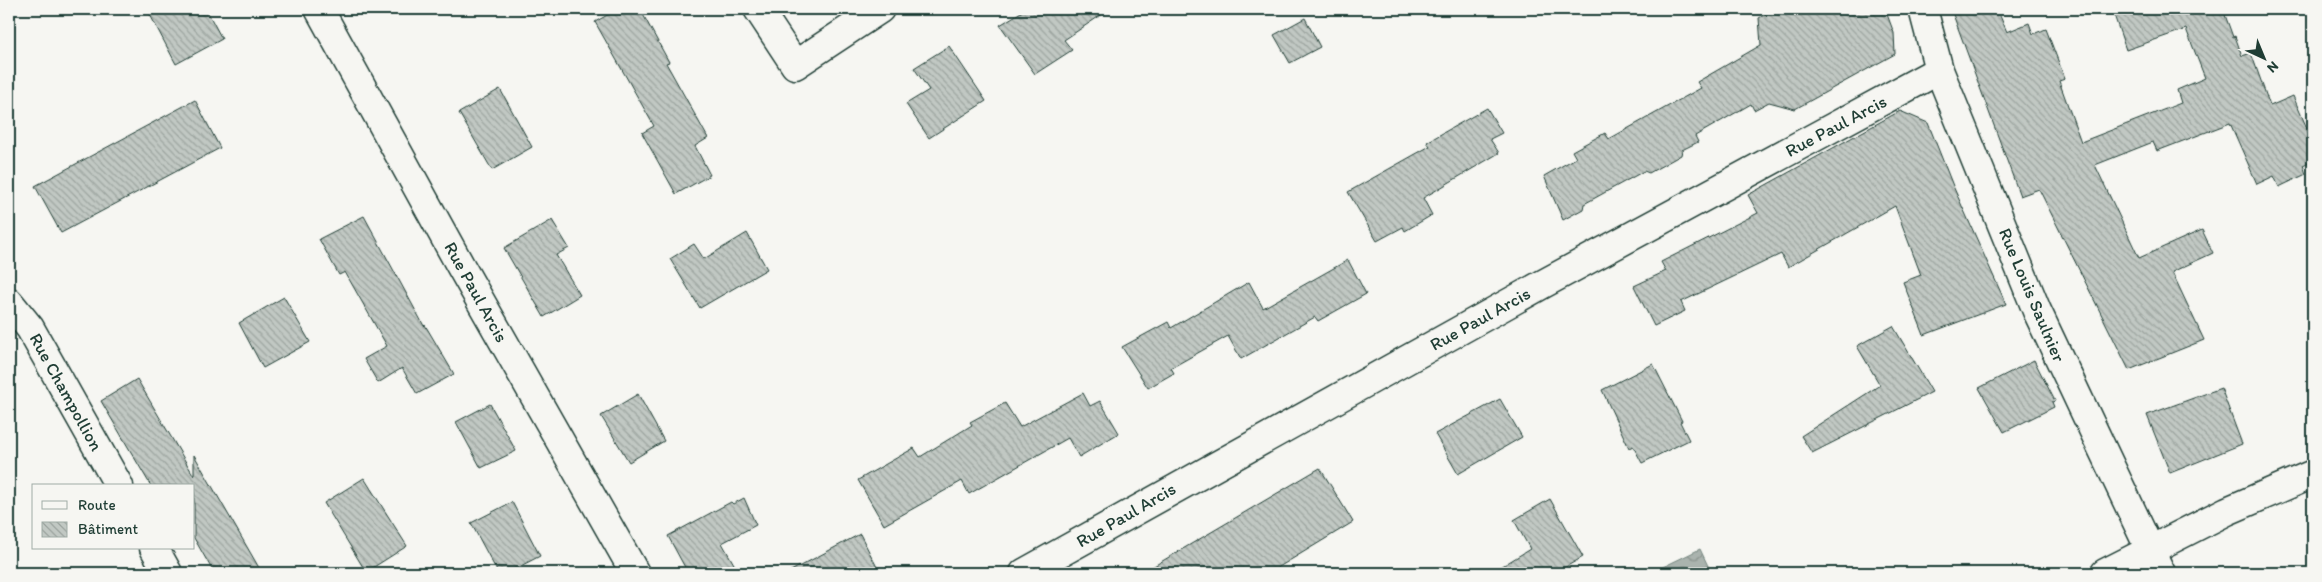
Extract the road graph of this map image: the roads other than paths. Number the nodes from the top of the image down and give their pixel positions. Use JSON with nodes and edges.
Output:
{"nodes":[{"id":1,"x":319,"y":9,"type":"edge"},
{"id":2,"x":758,"y":9,"type":"edge"},
{"id":3,"x":880,"y":9,"type":"edge"},
{"id":4,"x":1923,"y":9,"type":"edge"},
{"id":5,"x":1939,"y":70,"type":"junction"},
{"id":6,"x":9,"y":302,"type":"edge"},
{"id":7,"x":2313,"y":474,"type":"edge"},
{"id":8,"x":118,"y":484,"type":"edge"},
{"id":9,"x":155,"y":550,"type":"edge"},
{"id":10,"x":2156,"y":562,"type":"edge"},
{"id":11,"x":168,"y":573,"type":"edge"},
{"id":12,"x":635,"y":573,"type":"edge"},
{"id":13,"x":1024,"y":573,"type":"edge"},
{"id":14,"x":2105,"y":573,"type":"edge"}],
"edges":[{"from":1,"to":12,"type":"street","name":"Rue Paul Arcis"},
{"from":2,"to":3,"type":"street"},
{"from":4,"to":5,"type":"street","name":"Rue Louis Saulnier"},
{"from":5,"to":10,"type":"street","name":"Rue Louis Saulnier"},
{"from":5,"to":13,"type":"street","name":"Rue Paul Arcis"},
{"from":6,"to":8,"type":"street","name":"Rue Champollion"},
{"from":7,"to":10,"type":"street"},
{"from":9,"to":11,"type":"street"},
{"from":10,"to":14,"type":"street"}]}
